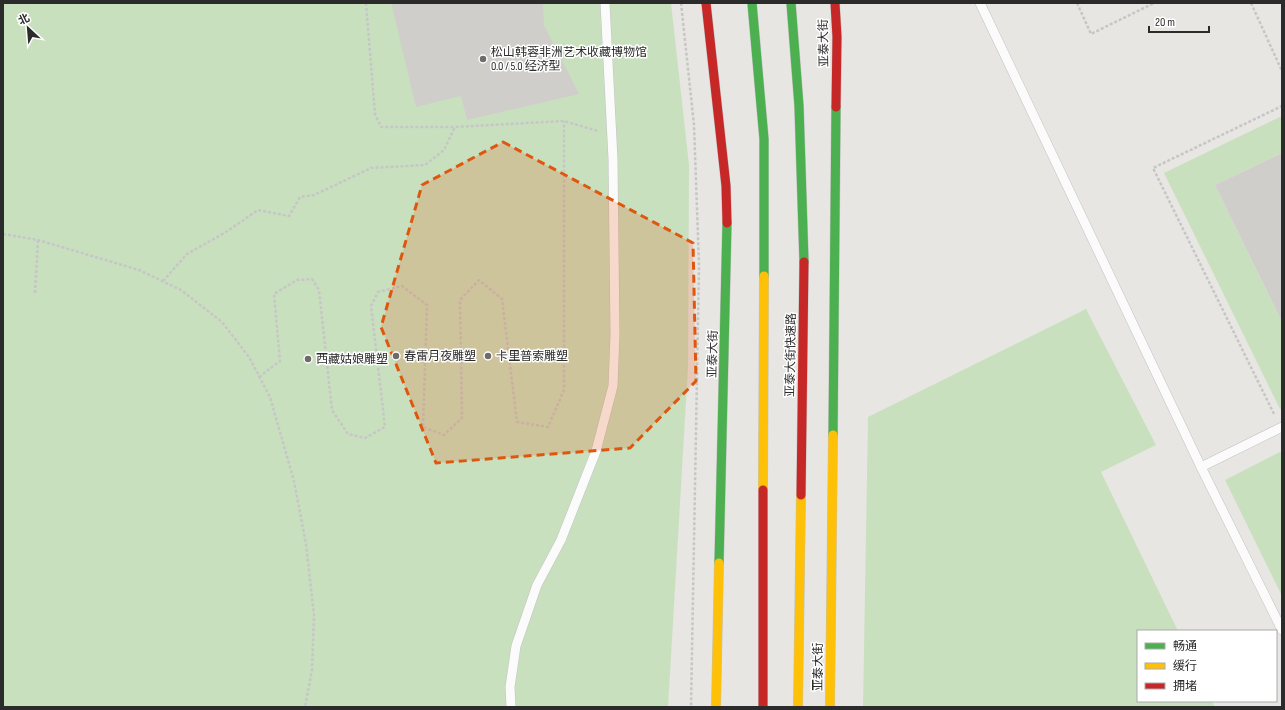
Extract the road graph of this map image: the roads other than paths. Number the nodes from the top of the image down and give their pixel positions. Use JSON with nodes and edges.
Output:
{"nodes":[{"id":1,"x":605,"y":3,"type":"edge"},
{"id":2,"x":706,"y":3,"type":"edge"},
{"id":3,"x":752,"y":3,"type":"edge"},
{"id":4,"x":791,"y":3,"type":"edge"},
{"id":5,"x":835,"y":3,"type":"edge"},
{"id":6,"x":980,"y":3,"type":"edge"},
{"id":7,"x":1281,"y":427,"type":"edge"},
{"id":8,"x":1201,"y":466,"type":"junction"},
{"id":9,"x":1282,"y":630,"type":"edge"},
{"id":10,"x":510,"y":707,"type":"edge"},
{"id":11,"x":716,"y":707,"type":"edge"},
{"id":12,"x":763,"y":707,"type":"edge"},
{"id":13,"x":798,"y":707,"type":"edge"},
{"id":14,"x":830,"y":707,"type":"edge"}],
"edges":[{"from":1,"to":10,"type":"lane"},
{"from":2,"to":11,"type":"main road","name":"亚泰大街"},
{"from":3,"to":12,"type":"main road"},
{"from":4,"to":13,"type":"main road","name":"亚泰大街快速路"},
{"from":5,"to":14,"type":"main road","name":"亚泰大街"},
{"from":6,"to":8,"type":"lane"},
{"from":7,"to":8,"type":"lane"},
{"from":8,"to":9,"type":"lane"}]}
